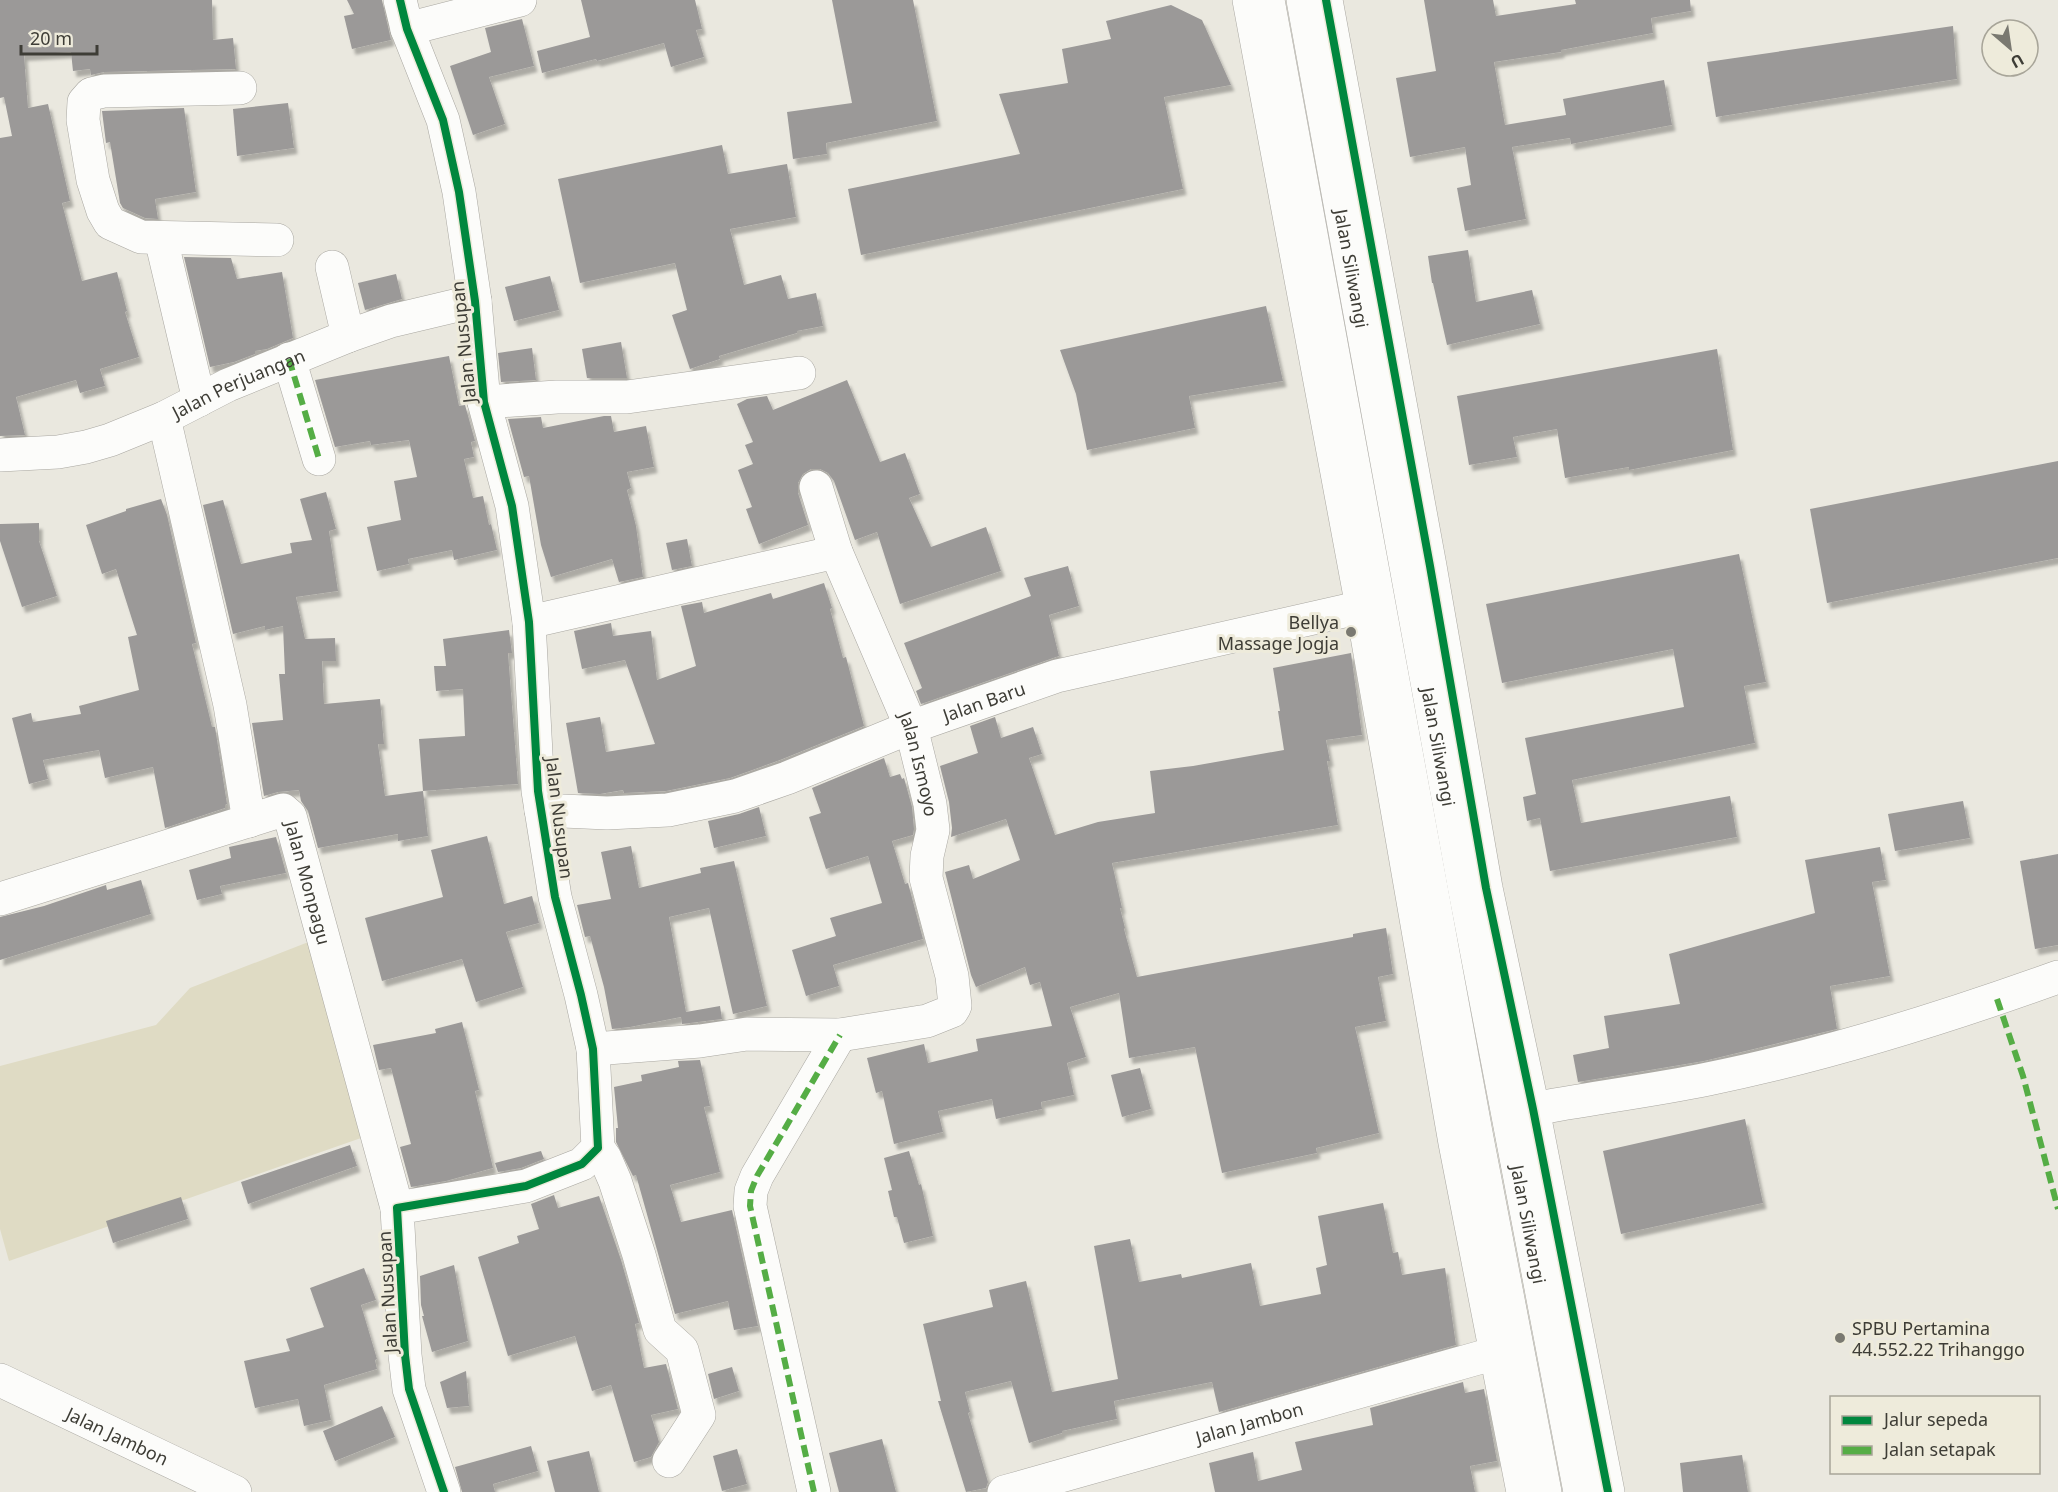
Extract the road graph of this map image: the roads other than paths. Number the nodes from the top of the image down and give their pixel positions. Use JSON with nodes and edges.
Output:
{"nodes":[{"id":1,"x":520,"y":0,"type":"edge"},
{"id":2,"x":1249,"y":0,"type":"edge"},
{"id":3,"x":1268,"y":0,"type":"edge"},
{"id":4,"x":1303,"y":0,"type":"edge"},
{"id":5,"x":1326,"y":0,"type":"edge"},
{"id":6,"x":403,"y":14,"type":"edge"},
{"id":7,"x":240,"y":88,"type":"dead end"},
{"id":8,"x":161,"y":239,"type":"junction"},
{"id":9,"x":277,"y":240,"type":"dead end"},
{"id":10,"x":332,"y":267,"type":"dead end"},
{"id":11,"x":475,"y":301,"type":"junction"},
{"id":12,"x":348,"y":336,"type":"junction"},
{"id":13,"x":289,"y":359,"type":"junction"},
{"id":14,"x":799,"y":373,"type":"dead end"},
{"id":15,"x":199,"y":400,"type":"junction"},
{"id":16,"x":484,"y":402,"type":"junction"},
{"id":17,"x":164,"y":418,"type":"junction"},
{"id":18,"x":0,"y":455,"type":"edge"},
{"id":19,"x":319,"y":459,"type":"dead end"},
{"id":20,"x":816,"y":487,"type":"dead end"},
{"id":21,"x":836,"y":552,"type":"junction"},
{"id":22,"x":1362,"y":608,"type":"junction"},
{"id":23,"x":528,"y":622,"type":"junction"},
{"id":24,"x":911,"y":727,"type":"junction"},
{"id":25,"x":541,"y":810,"type":"junction"},
{"id":26,"x":249,"y":821,"type":"junction"},
{"id":27,"x":1475,"y":890,"type":"junction"},
{"id":28,"x":0,"y":899,"type":"edge"},
{"id":29,"x":2058,"y":977,"type":"edge"},
{"id":30,"x":840,"y":1035,"type":"junction"},
{"id":31,"x":593,"y":1049,"type":"junction"},
{"id":32,"x":1533,"y":1109,"type":"junction"},
{"id":33,"x":598,"y":1148,"type":"junction"},
{"id":34,"x":397,"y":1208,"type":"junction"},
{"id":35,"x":1496,"y":1353,"type":"junction"},
{"id":36,"x":0,"y":1380,"type":"edge"},
{"id":37,"x":669,"y":1461,"type":"dead end"},
{"id":38,"x":235,"y":1492,"type":"edge"},
{"id":39,"x":444,"y":1492,"type":"edge"},
{"id":40,"x":814,"y":1492,"type":"edge"},
{"id":41,"x":1004,"y":1492,"type":"edge"},
{"id":42,"x":1523,"y":1492,"type":"edge"},
{"id":43,"x":1545,"y":1492,"type":"edge"},
{"id":44,"x":1580,"y":1492,"type":"edge"},
{"id":45,"x":1608,"y":1492,"type":"edge"}],
"edges":[{"from":1,"to":6,"type":"main road"},
{"from":2,"to":22,"type":"main road"},
{"from":3,"to":43,"type":"main road","name":"Jalan Siliwangi"},
{"from":4,"to":27,"type":"main road","name":"Jalan Siliwangi"},
{"from":5,"to":27,"type":"main road"},
{"from":6,"to":11,"type":"main road","name":"Jalan Nusupan"},
{"from":7,"to":8,"type":"main road"},
{"from":8,"to":9,"type":"main road"},
{"from":8,"to":15,"type":"main road"},
{"from":10,"to":12,"type":"main road"},
{"from":11,"to":12,"type":"main road","name":"Jalan Perjuangan"},
{"from":11,"to":16,"type":"main road","name":"Jalan Nusupan"},
{"from":12,"to":13,"type":"main road","name":"Jalan Perjuangan"},
{"from":13,"to":15,"type":"main road","name":"Jalan Perjuangan"},
{"from":13,"to":19,"type":"main road"},
{"from":14,"to":16,"type":"main road"},
{"from":15,"to":17,"type":"main road","name":"Jalan Perjuangan"},
{"from":16,"to":23,"type":"main road","name":"Jalan Nusupan"},
{"from":17,"to":18,"type":"main road","name":"Jalan Perjuangan"},
{"from":17,"to":26,"type":"main road"},
{"from":20,"to":21,"type":"main road","name":"Jalan Ismoyo"},
{"from":21,"to":23,"type":"main road"},
{"from":21,"to":24,"type":"main road","name":"Jalan Ismoyo"},
{"from":22,"to":24,"type":"main road","name":"Jalan Baru"},
{"from":22,"to":35,"type":"main road"},
{"from":23,"to":25,"type":"main road","name":"Jalan Nusupan"},
{"from":24,"to":25,"type":"main road","name":"Jalan Baru"},
{"from":24,"to":30,"type":"main road","name":"Jalan Ismoyo"},
{"from":25,"to":31,"type":"main road","name":"Jalan Nusupan"},
{"from":26,"to":28,"type":"main road","name":"Jalan Monpagu"},
{"from":26,"to":34,"type":"main road","name":"Jalan Monpagu"},
{"from":27,"to":32,"type":"main road"},
{"from":27,"to":44,"type":"main road","name":"Jalan Siliwangi"},
{"from":29,"to":32,"type":"main road"},
{"from":30,"to":31,"type":"main road","name":"Jalan Ismoyo"},
{"from":30,"to":40,"type":"main road"},
{"from":31,"to":33,"type":"main road","name":"Jalan Nusupan"},
{"from":32,"to":45,"type":"main road"},
{"from":33,"to":34,"type":"main road","name":"Jalan Nusupan"},
{"from":33,"to":37,"type":"main road"},
{"from":34,"to":39,"type":"main road","name":"Jalan Nusupan"},
{"from":35,"to":41,"type":"main road","name":"Jalan Jambon"},
{"from":35,"to":42,"type":"main road"},
{"from":36,"to":38,"type":"main road","name":"Jalan Jambon"}]}
